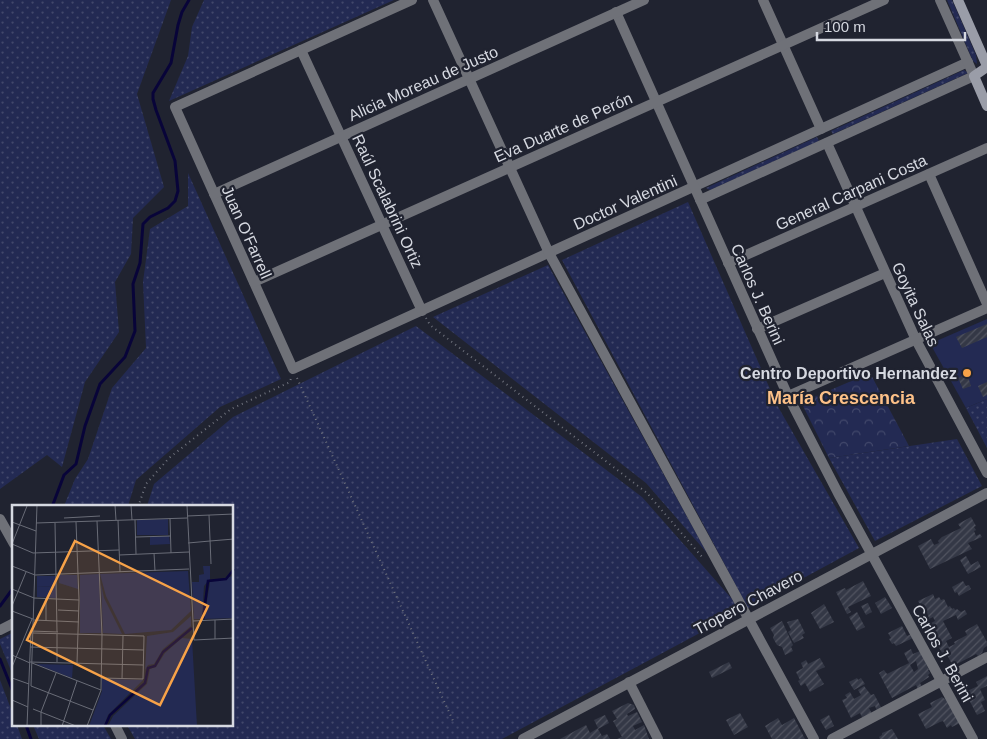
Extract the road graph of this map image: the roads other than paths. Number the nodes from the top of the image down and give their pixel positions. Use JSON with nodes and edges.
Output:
{"nodes":[{"id":1,"x":412,"y":0,"type":"edge"},
{"id":2,"x":433,"y":0,"type":"edge"},
{"id":3,"x":644,"y":0,"type":"edge"},
{"id":4,"x":763,"y":0,"type":"edge"},
{"id":5,"x":884,"y":0,"type":"edge"},
{"id":6,"x":940,"y":0,"type":"edge"},
{"id":7,"x":958,"y":0,"type":"edge"},
{"id":8,"x":616,"y":12,"type":"junction"},
{"id":9,"x":783,"y":44,"type":"junction"},
{"id":10,"x":301,"y":50,"type":"junction"},
{"id":11,"x":968,"y":62,"type":"junction"},
{"id":12,"x":987,"y":67,"type":"edge"},
{"id":13,"x":974,"y":76,"type":"junction"},
{"id":14,"x":470,"y":78,"type":"junction"},
{"id":15,"x":656,"y":101,"type":"junction"},
{"id":16,"x":987,"y":106,"type":"edge"},
{"id":17,"x":821,"y":129,"type":"junction"},
{"id":18,"x":342,"y":136,"type":"junction"},
{"id":19,"x":827,"y":143,"type":"junction"},
{"id":20,"x":987,"y":148,"type":"edge"},
{"id":21,"x":510,"y":167,"type":"junction"},
{"id":22,"x":929,"y":174,"type":"junction"},
{"id":23,"x":695,"y":187,"type":"junction"},
{"id":24,"x":214,"y":194,"type":"junction"},
{"id":25,"x":700,"y":200,"type":"junction"},
{"id":26,"x":855,"y":206,"type":"junction"},
{"id":27,"x":382,"y":225,"type":"junction"},
{"id":28,"x":549,"y":253,"type":"junction"},
{"id":29,"x":728,"y":263,"type":"junction"},
{"id":30,"x":885,"y":273,"type":"junction"},
{"id":31,"x":254,"y":282,"type":"junction"},
{"id":32,"x":987,"y":304,"type":"edge"},
{"id":33,"x":987,"y":308,"type":"edge"},
{"id":34,"x":422,"y":311,"type":"junction"},
{"id":35,"x":757,"y":329,"type":"junction"},
{"id":36,"x":916,"y":340,"type":"junction"},
{"id":37,"x":293,"y":369,"type":"joint"},
{"id":38,"x":788,"y":396,"type":"junction"},
{"id":39,"x":987,"y":473,"type":"edge"},
{"id":40,"x":987,"y":493,"type":"edge"},
{"id":41,"x":0,"y":520,"type":"edge"},
{"id":42,"x":12,"y":541,"type":"edge"},
{"id":43,"x":872,"y":553,"type":"junction"},
{"id":44,"x":749,"y":619,"type":"junction"},
{"id":45,"x":12,"y":624,"type":"edge"},
{"id":46,"x":0,"y":630,"type":"edge"},
{"id":47,"x":987,"y":657,"type":"edge"},
{"id":48,"x":942,"y":681,"type":"junction"},
{"id":49,"x":629,"y":682,"type":"junction"},
{"id":50,"x":116,"y":726,"type":"edge"},
{"id":51,"x":122,"y":739,"type":"edge"},
{"id":52,"x":523,"y":739,"type":"edge"},
{"id":53,"x":658,"y":739,"type":"edge"},
{"id":54,"x":814,"y":739,"type":"edge"},
{"id":55,"x":832,"y":739,"type":"edge"},
{"id":56,"x":973,"y":739,"type":"edge"}],
"edges":[{"from":1,"to":10,"type":"street"},
{"from":2,"to":14,"type":"street"},
{"from":3,"to":8,"type":"street","name":"Alicia Moreau de Justo"},
{"from":4,"to":9,"type":"street"},
{"from":5,"to":9,"type":"street","name":"Eva Duarte de Perón"},
{"from":6,"to":11,"type":"street"},
{"from":7,"to":12,"type":"street"},
{"from":8,"to":14,"type":"street","name":"Alicia Moreau de Justo"},
{"from":8,"to":15,"type":"street","name":"Carlos J. Berini"},
{"from":9,"to":15,"type":"street","name":"Eva Duarte de Perón"},
{"from":9,"to":17,"type":"street"},
{"from":10,"to":18,"type":"street","name":"Raúl Scalabrini Ortiz"},
{"from":10,"to":24,"type":"street","name":"Juan O'Farrell"},
{"from":11,"to":13,"type":"street"},
{"from":11,"to":17,"type":"street","name":"Doctor Valentini"},
{"from":12,"to":13,"type":"street"},
{"from":13,"to":16,"type":"street"},
{"from":13,"to":19,"type":"street","name":"Doctor Valentini"},
{"from":14,"to":18,"type":"street","name":"Alicia Moreau de Justo"},
{"from":14,"to":21,"type":"street"},
{"from":15,"to":21,"type":"street","name":"Eva Duarte de Perón"},
{"from":15,"to":23,"type":"street","name":"Carlos J. Berini"},
{"from":17,"to":23,"type":"street","name":"Doctor Valentini"},
{"from":18,"to":24,"type":"street","name":"Alicia Moreau de Justo"},
{"from":18,"to":27,"type":"street","name":"Raúl Scalabrini Ortiz"},
{"from":19,"to":25,"type":"street","name":"Doctor Valentini"},
{"from":19,"to":26,"type":"street","name":"Goyita Salas"},
{"from":20,"to":22,"type":"street","name":"General Carpani Costa"},
{"from":21,"to":27,"type":"street","name":"Eva Duarte de Perón"},
{"from":21,"to":28,"type":"street"},
{"from":22,"to":26,"type":"street","name":"General Carpani Costa"},
{"from":22,"to":32,"type":"street"},
{"from":23,"to":25,"type":"street","name":"Carlos J. Berini"},
{"from":23,"to":28,"type":"street","name":"Doctor Valentini"},
{"from":24,"to":31,"type":"street","name":"Juan O'Farrell"},
{"from":25,"to":29,"type":"street","name":"Carlos J. Berini"},
{"from":26,"to":29,"type":"street","name":"General Carpani Costa"},
{"from":26,"to":30,"type":"street","name":"Goyita Salas"},
{"from":27,"to":31,"type":"street","name":"Eva Duarte de Perón"},
{"from":27,"to":34,"type":"street","name":"Raúl Scalabrini Ortiz"},
{"from":28,"to":34,"type":"street","name":"Doctor Valentini"},
{"from":28,"to":44,"type":"street"},
{"from":29,"to":35,"type":"street","name":"Carlos J. Berini"},
{"from":30,"to":35,"type":"street"},
{"from":30,"to":36,"type":"street","name":"Goyita Salas"},
{"from":31,"to":37,"type":"street","name":"Juan O'Farrell"},
{"from":33,"to":36,"type":"street"},
{"from":34,"to":37,"type":"street","name":"Doctor Valentini"},
{"from":35,"to":38,"type":"street","name":"Carlos J. Berini"},
{"from":36,"to":38,"type":"street"},
{"from":36,"to":39,"type":"street","name":"Goyita Salas"},
{"from":38,"to":43,"type":"street","name":"Carlos J. Berini"},
{"from":40,"to":43,"type":"street","name":"Tropero Chavero"},
{"from":41,"to":42,"type":"street"},
{"from":43,"to":44,"type":"street","name":"Tropero Chavero"},
{"from":43,"to":48,"type":"street","name":"Carlos J. Berini"},
{"from":44,"to":49,"type":"street","name":"Tropero Chavero"},
{"from":44,"to":54,"type":"street"},
{"from":45,"to":46,"type":"street"},
{"from":47,"to":48,"type":"street"},
{"from":48,"to":55,"type":"street"},
{"from":48,"to":56,"type":"street","name":"Carlos J. Berini"},
{"from":49,"to":52,"type":"street","name":"Tropero Chavero"},
{"from":49,"to":53,"type":"street"},
{"from":50,"to":51,"type":"street"}]}
